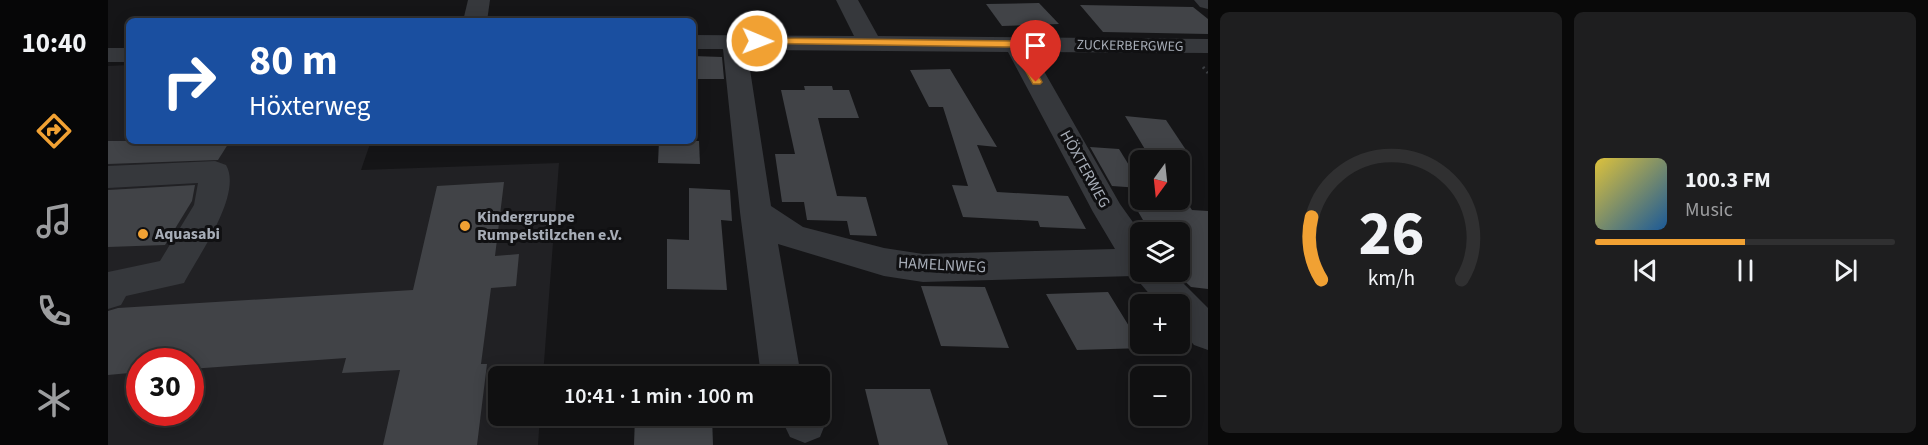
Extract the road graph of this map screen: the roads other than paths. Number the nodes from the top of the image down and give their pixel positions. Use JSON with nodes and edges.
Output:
{"nodes":[{"id":1,"x":479,"y":0,"type":"edge"},
{"id":2,"x":847,"y":0,"type":"edge"},
{"id":3,"x":476,"y":18,"type":"edge"},
{"id":4,"x":734,"y":41,"type":"junction"},
{"id":5,"x":696,"y":42,"type":"edge"},
{"id":6,"x":870,"y":43,"type":"junction"},
{"id":7,"x":1016,"y":44,"type":"junction"},
{"id":8,"x":1208,"y":46,"type":"edge"},
{"id":9,"x":126,"y":55,"type":"edge"},
{"id":10,"x":108,"y":56,"type":"edge"},
{"id":11,"x":126,"y":72,"type":"edge"},
{"id":12,"x":108,"y":73,"type":"edge"},
{"id":13,"x":108,"y":177,"type":"edge"},
{"id":14,"x":756,"y":212,"type":"junction"},
{"id":15,"x":1130,"y":245,"type":"edge"},
{"id":16,"x":1130,"y":261,"type":"edge"},
{"id":17,"x":1159,"y":282,"type":"edge"},
{"id":18,"x":108,"y":294,"type":"edge"},
{"id":19,"x":1208,"y":333,"type":"edge"},
{"id":20,"x":779,"y":366,"type":"edge"}],
"edges":[{"from":1,"to":3,"type":"street"},
{"from":2,"to":6,"type":"street"},
{"from":4,"to":5,"type":"street","name":"ZUCKERBERGWEG"},
{"from":4,"to":6,"type":"street","name":"ZUCKERBERGWEG"},
{"from":4,"to":14,"type":"street"},
{"from":6,"to":7,"type":"street","name":"ZUCKERBERGWEG"},
{"from":7,"to":8,"type":"street","name":"ZUCKERBERGWEG"},
{"from":7,"to":15,"type":"street","name":"HÖXTERWEG"},
{"from":9,"to":10,"type":"street"},
{"from":11,"to":12,"type":"street"},
{"from":13,"to":18,"type":"street"},
{"from":14,"to":16,"type":"street","name":"HAMELNWEG"},
{"from":14,"to":20,"type":"street"},
{"from":17,"to":19,"type":"street"}]}
